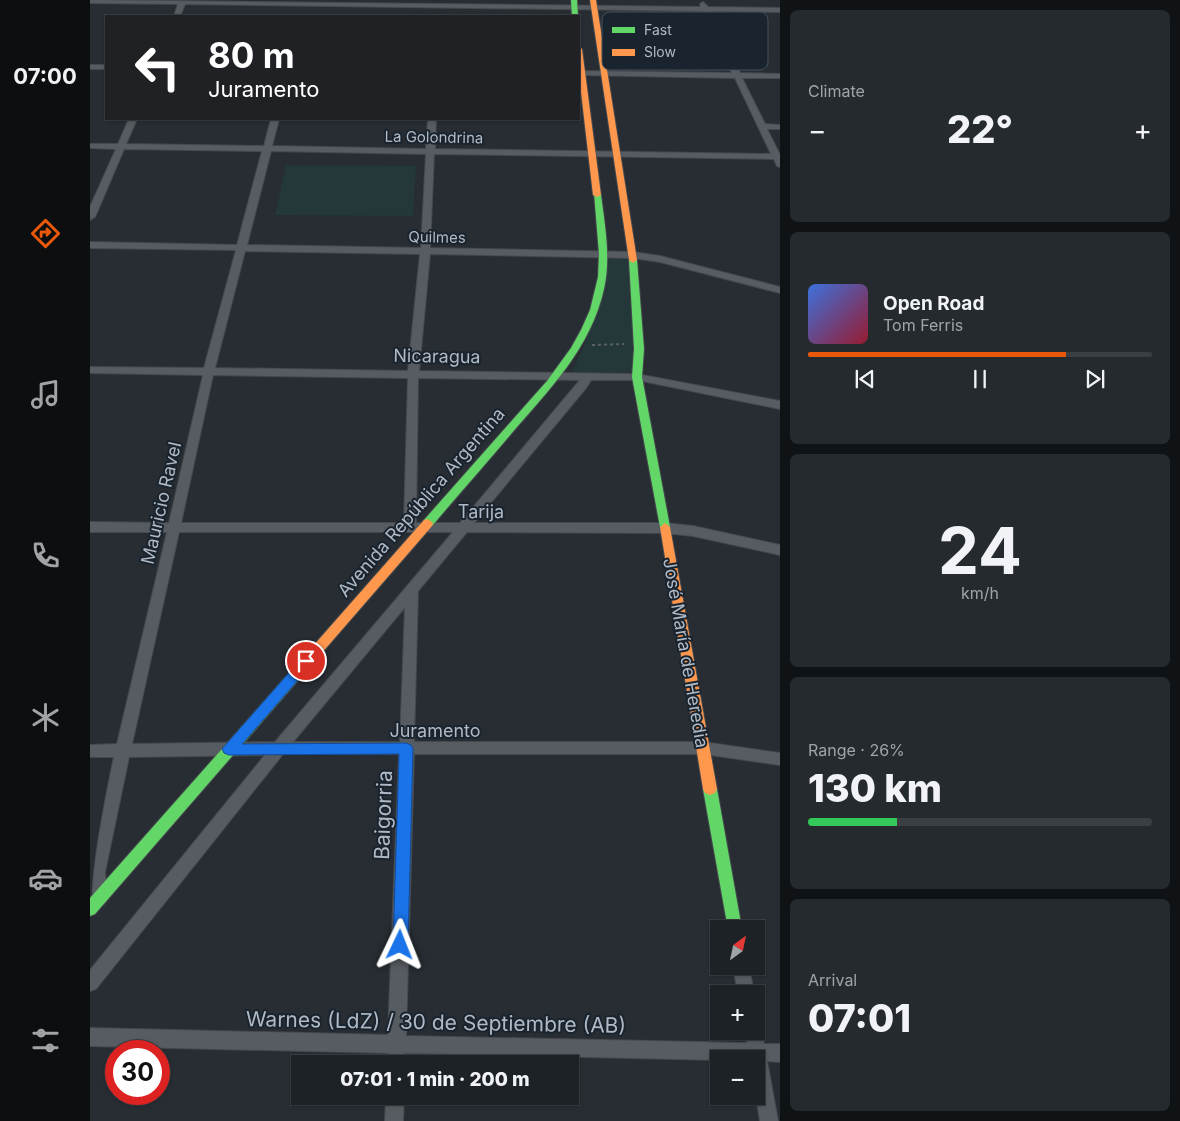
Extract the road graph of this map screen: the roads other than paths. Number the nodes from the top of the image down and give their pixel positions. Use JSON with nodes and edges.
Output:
{"nodes":[{"id":1,"x":701,"y":0,"type":"edge"},
{"id":2,"x":90,"y":1,"type":"edge"},
{"id":3,"x":183,"y":1,"type":"edge"},
{"id":4,"x":441,"y":3,"type":"edge"},
{"id":5,"x":302,"y":4,"type":"edge"},
{"id":6,"x":594,"y":4,"type":"edge"},
{"id":7,"x":574,"y":8,"type":"edge"},
{"id":8,"x":705,"y":8,"type":"junction"},
{"id":9,"x":780,"y":10,"type":"edge"},
{"id":10,"x":707,"y":12,"type":"edge"},
{"id":11,"x":177,"y":15,"type":"edge"},
{"id":12,"x":602,"y":65,"type":"edge"},
{"id":13,"x":90,"y":67,"type":"edge"},
{"id":14,"x":105,"y":67,"type":"edge"},
{"id":15,"x":603,"y":70,"type":"edge"},
{"id":16,"x":736,"y":70,"type":"edge"},
{"id":17,"x":580,"y":73,"type":"edge"},
{"id":18,"x":603,"y":73,"type":"junction"},
{"id":19,"x":738,"y":75,"type":"junction"},
{"id":20,"x":780,"y":76,"type":"edge"},
{"id":21,"x":133,"y":120,"type":"edge"},
{"id":22,"x":275,"y":120,"type":"edge"},
{"id":23,"x":432,"y":120,"type":"edge"},
{"id":24,"x":763,"y":126,"type":"junction"},
{"id":25,"x":780,"y":127,"type":"edge"},
{"id":26,"x":90,"y":146,"type":"edge"},
{"id":27,"x":121,"y":147,"type":"junction"},
{"id":28,"x":269,"y":148,"type":"junction"},
{"id":29,"x":429,"y":150,"type":"junction"},
{"id":30,"x":593,"y":153,"type":"junction"},
{"id":31,"x":616,"y":154,"type":"junction"},
{"id":32,"x":778,"y":160,"type":"edge"},
{"id":33,"x":90,"y":217,"type":"edge"},
{"id":34,"x":90,"y":245,"type":"edge"},
{"id":35,"x":240,"y":249,"type":"junction"},
{"id":36,"x":424,"y":252,"type":"junction"},
{"id":37,"x":604,"y":254,"type":"junction"},
{"id":38,"x":632,"y":255,"type":"junction"},
{"id":39,"x":780,"y":290,"type":"edge"},
{"id":40,"x":90,"y":370,"type":"edge"},
{"id":41,"x":209,"y":371,"type":"junction"},
{"id":42,"x":413,"y":373,"type":"junction"},
{"id":43,"x":556,"y":377,"type":"junction"},
{"id":44,"x":587,"y":377,"type":"junction"},
{"id":45,"x":637,"y":377,"type":"junction"},
{"id":46,"x":780,"y":405,"type":"edge"},
{"id":47,"x":90,"y":527,"type":"edge"},
{"id":48,"x":173,"y":527,"type":"junction"},
{"id":49,"x":665,"y":528,"type":"junction"},
{"id":50,"x":416,"y":529,"type":"junction"},
{"id":51,"x":463,"y":529,"type":"junction"},
{"id":52,"x":780,"y":550,"type":"edge"},
{"id":53,"x":412,"y":588,"type":"junction"},
{"id":54,"x":279,"y":748,"type":"junction"},
{"id":55,"x":702,"y":748,"type":"junction"},
{"id":56,"x":229,"y":749,"type":"junction"},
{"id":57,"x":406,"y":749,"type":"junction"},
{"id":58,"x":90,"y":751,"type":"edge"},
{"id":59,"x":122,"y":751,"type":"junction"},
{"id":60,"x":780,"y":759,"type":"edge"},
{"id":61,"x":99,"y":899,"type":"junction"},
{"id":62,"x":90,"y":909,"type":"edge"},
{"id":63,"x":733,"y":920,"type":"edge"},
{"id":64,"x":90,"y":983,"type":"edge"},
{"id":65,"x":90,"y":1037,"type":"edge"},
{"id":66,"x":397,"y":1043,"type":"junction"},
{"id":67,"x":710,"y":1052,"type":"edge"},
{"id":68,"x":765,"y":1053,"type":"edge"},
{"id":69,"x":780,"y":1053,"type":"edge"},
{"id":70,"x":396,"y":1055,"type":"edge"},
{"id":71,"x":765,"y":1098,"type":"edge"},
{"id":72,"x":395,"y":1105,"type":"edge"},
{"id":73,"x":394,"y":1121,"type":"edge"},
{"id":74,"x":769,"y":1121,"type":"edge"}],
"edges":[{"from":1,"to":8,"type":"street"},
{"from":2,"to":3,"type":"street"},
{"from":3,"to":5,"type":"street"},
{"from":3,"to":11,"type":"street"},
{"from":4,"to":5,"type":"street"},
{"from":4,"to":7,"type":"street"},
{"from":6,"to":7,"type":"street"},
{"from":6,"to":8,"type":"street"},
{"from":6,"to":12,"type":"street"},
{"from":8,"to":9,"type":"street"},
{"from":8,"to":10,"type":"street"},
{"from":13,"to":14,"type":"street"},
{"from":15,"to":18,"type":"street"},
{"from":16,"to":19,"type":"street"},
{"from":17,"to":18,"type":"street"},
{"from":17,"to":30,"type":"street","name":"Avenida República Argentina"},
{"from":18,"to":19,"type":"street"},
{"from":18,"to":31,"type":"street"},
{"from":19,"to":20,"type":"street"},
{"from":19,"to":24,"type":"street"},
{"from":21,"to":27,"type":"street"},
{"from":22,"to":28,"type":"street","name":"Mauricio Ravel"},
{"from":23,"to":29,"type":"street"},
{"from":24,"to":25,"type":"street"},
{"from":24,"to":32,"type":"street"},
{"from":26,"to":27,"type":"street","name":"La Golondrina"},
{"from":27,"to":28,"type":"street","name":"La Golondrina"},
{"from":27,"to":33,"type":"street"},
{"from":28,"to":29,"type":"street","name":"La Golondrina"},
{"from":28,"to":35,"type":"street","name":"Mauricio Ravel"},
{"from":29,"to":30,"type":"street","name":"La Golondrina"},
{"from":29,"to":36,"type":"street"},
{"from":30,"to":31,"type":"street","name":"La Golondrina"},
{"from":30,"to":37,"type":"street","name":"Avenida República Argentina"},
{"from":31,"to":32,"type":"street","name":"La Golondrina"},
{"from":31,"to":38,"type":"street"},
{"from":34,"to":35,"type":"street","name":"Quilmes"},
{"from":35,"to":36,"type":"street","name":"Quilmes"},
{"from":35,"to":41,"type":"street","name":"Mauricio Ravel"},
{"from":36,"to":37,"type":"street","name":"Quilmes"},
{"from":36,"to":42,"type":"street"},
{"from":37,"to":38,"type":"street","name":"Quilmes"},
{"from":37,"to":43,"type":"street","name":"Avenida República Argentina"},
{"from":38,"to":39,"type":"street","name":"Quilmes"},
{"from":38,"to":45,"type":"street"},
{"from":40,"to":41,"type":"street","name":"Nicaragua"},
{"from":41,"to":42,"type":"street","name":"Nicaragua"},
{"from":41,"to":48,"type":"street","name":"Mauricio Ravel"},
{"from":42,"to":43,"type":"street","name":"Nicaragua"},
{"from":42,"to":50,"type":"street"},
{"from":43,"to":44,"type":"street","name":"Nicaragua"},
{"from":43,"to":50,"type":"street","name":"Avenida República Argentina"},
{"from":44,"to":45,"type":"street","name":"Nicaragua"},
{"from":44,"to":51,"type":"street"},
{"from":45,"to":46,"type":"street","name":"Nicaragua"},
{"from":45,"to":49,"type":"street","name":"José María de Heredia"},
{"from":47,"to":48,"type":"street","name":"Tarija"},
{"from":48,"to":50,"type":"street","name":"Tarija"},
{"from":48,"to":59,"type":"street","name":"Mauricio Ravel"},
{"from":49,"to":51,"type":"street","name":"Tarija"},
{"from":49,"to":52,"type":"street","name":"Tarija"},
{"from":49,"to":55,"type":"street","name":"José María de Heredia"},
{"from":50,"to":51,"type":"street","name":"Tarija"},
{"from":50,"to":56,"type":"street","name":"Avenida República Argentina"},
{"from":51,"to":53,"type":"street"},
{"from":53,"to":54,"type":"street"},
{"from":53,"to":57,"type":"street","name":"Baigorria"},
{"from":54,"to":56,"type":"street","name":"Juramento"},
{"from":54,"to":57,"type":"street","name":"Juramento"},
{"from":54,"to":64,"type":"street"},
{"from":55,"to":57,"type":"street","name":"Juramento"},
{"from":55,"to":60,"type":"street","name":"Juramento"},
{"from":55,"to":63,"type":"street","name":"José María de Heredia"},
{"from":56,"to":59,"type":"street","name":"Juramento"},
{"from":56,"to":61,"type":"street","name":"Avenida República Argentina"},
{"from":57,"to":66,"type":"street","name":"Baigorria"},
{"from":58,"to":59,"type":"street","name":"Juramento"},
{"from":59,"to":61,"type":"street","name":"Mauricio Ravel"},
{"from":61,"to":62,"type":"street","name":"Avenida República Argentina"},
{"from":65,"to":66,"type":"street","name":"Warnes (LdZ) / 30 de Septiembre (AB)"},
{"from":66,"to":67,"type":"street","name":"Warnes (LdZ) / 30 de Septiembre (AB)"},
{"from":66,"to":70,"type":"street","name":"Baigorria"},
{"from":68,"to":69,"type":"street","name":"Warnes (LdZ) / 30 de Septiembre (AB)"},
{"from":71,"to":74,"type":"street"},
{"from":72,"to":73,"type":"street"}]}
